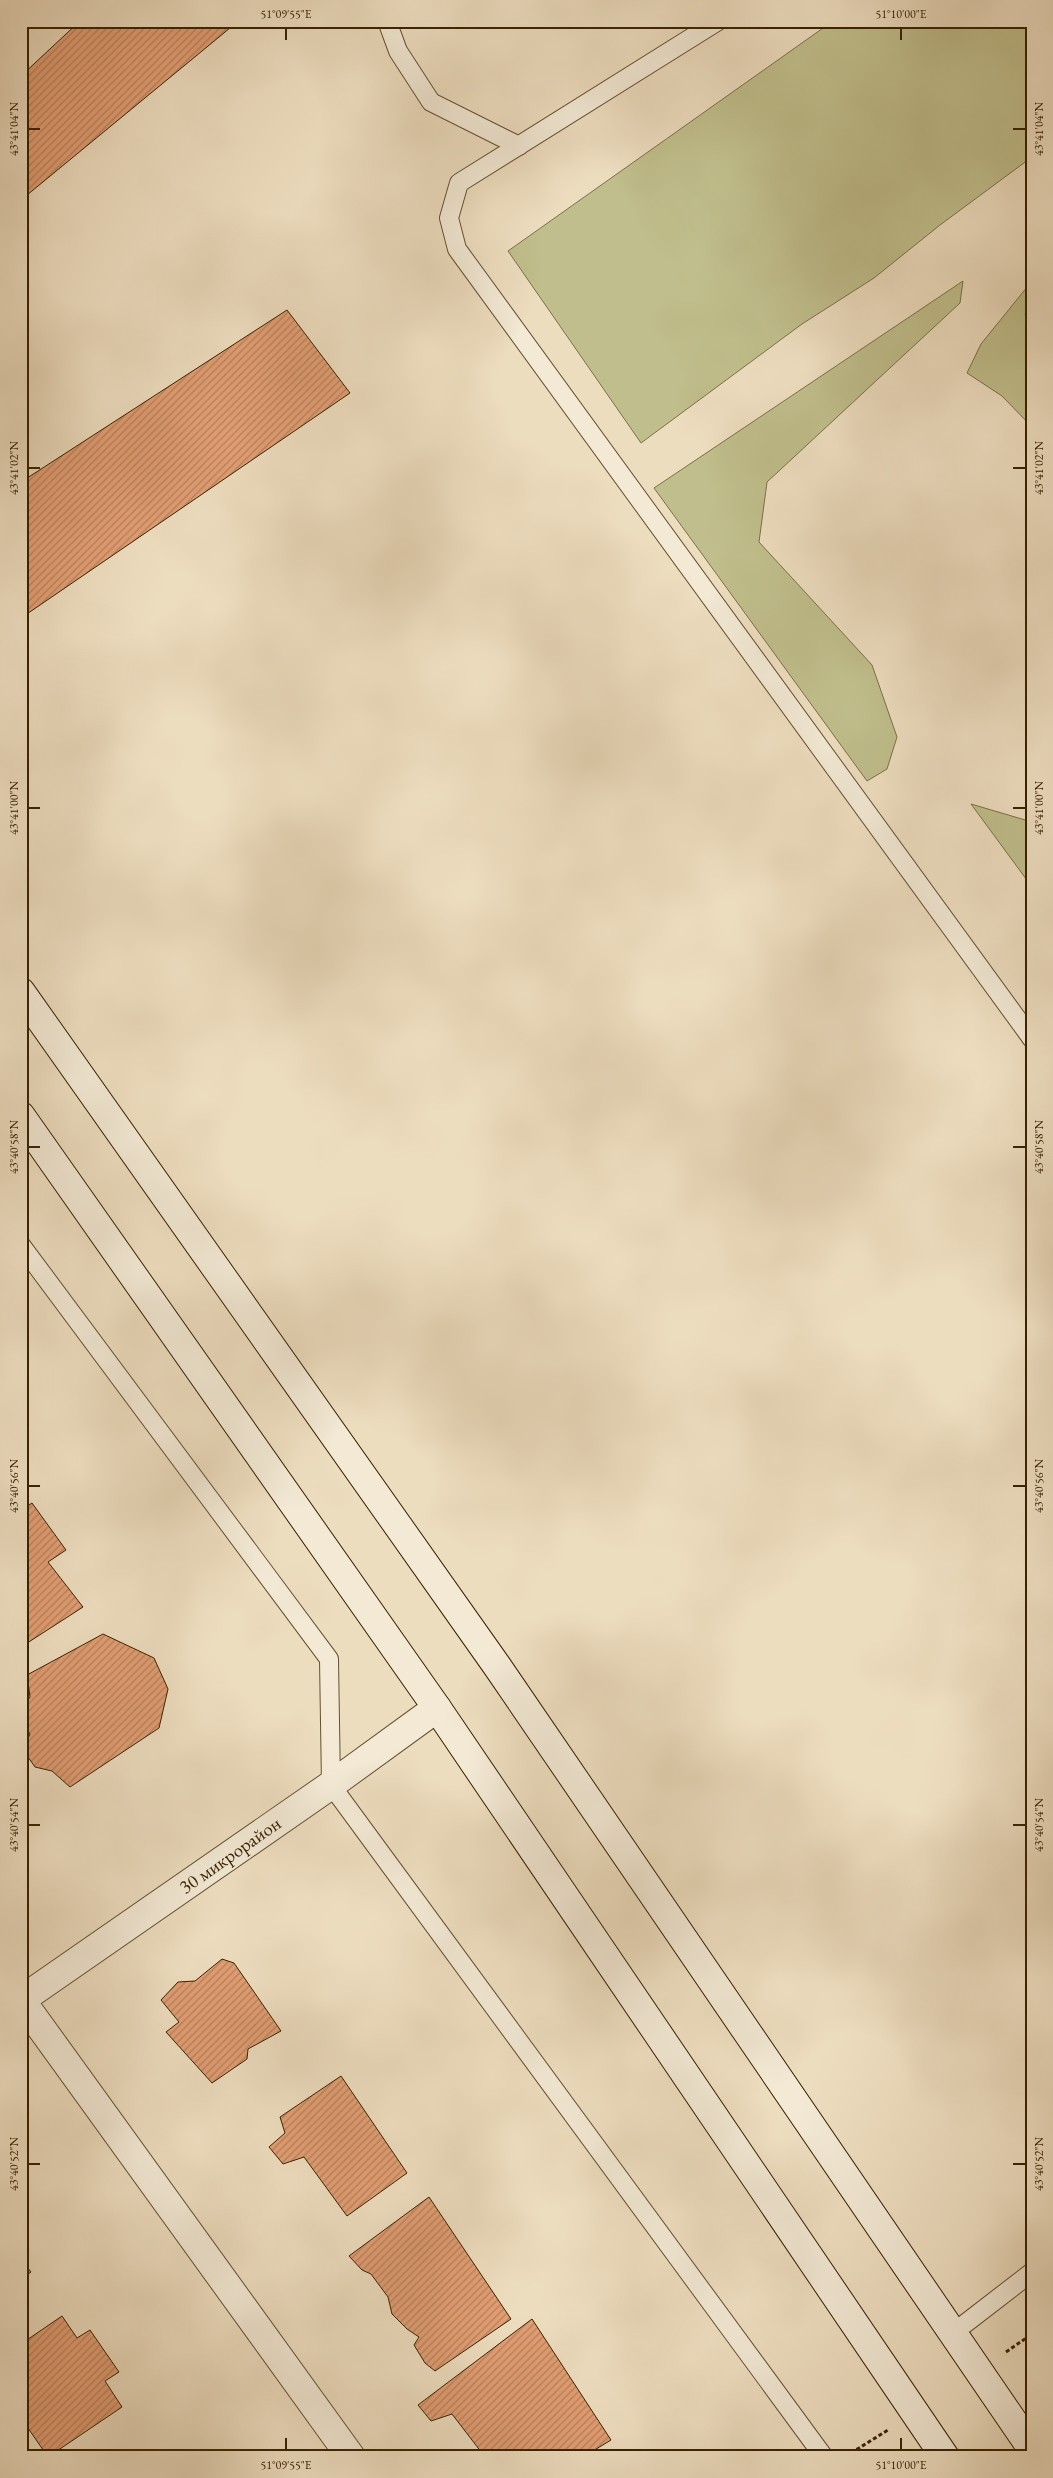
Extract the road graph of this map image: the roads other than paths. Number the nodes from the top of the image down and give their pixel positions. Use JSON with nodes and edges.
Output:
{"nodes":[{"id":1,"x":387,"y":21,"type":"edge"},
{"id":2,"x":718,"y":21,"type":"edge"},
{"id":3,"x":519,"y":146,"type":"junction"},
{"id":4,"x":21,"y":992,"type":"edge"},
{"id":5,"x":1032,"y":1039,"type":"edge"},
{"id":6,"x":21,"y":1116,"type":"edge"},
{"id":7,"x":21,"y":1245,"type":"edge"},
{"id":8,"x":437,"y":1708,"type":"junction"},
{"id":9,"x":332,"y":1785,"type":"junction"},
{"id":10,"x":21,"y":2000,"type":"edge"},
{"id":11,"x":1032,"y":2272,"type":"edge"},
{"id":12,"x":953,"y":2333,"type":"junction"},
{"id":13,"x":1032,"y":2449,"type":"edge"},
{"id":14,"x":351,"y":2457,"type":"edge"},
{"id":15,"x":824,"y":2457,"type":"edge"},
{"id":16,"x":945,"y":2457,"type":"edge"}],
"edges":[{"from":1,"to":3,"type":"lane"},
{"from":2,"to":3,"type":"lane"},
{"from":3,"to":5,"type":"lane"},
{"from":4,"to":12,"type":"main road"},
{"from":6,"to":8,"type":"main road"},
{"from":7,"to":9,"type":"lane"},
{"from":8,"to":9,"type":"main road","name":"30 микрорайон"},
{"from":8,"to":16,"type":"main road"},
{"from":9,"to":10,"type":"main road","name":"30 микрорайон"},
{"from":9,"to":15,"type":"lane"},
{"from":10,"to":14,"type":"main road"},
{"from":11,"to":12,"type":"lane"},
{"from":12,"to":13,"type":"main road"}]}
